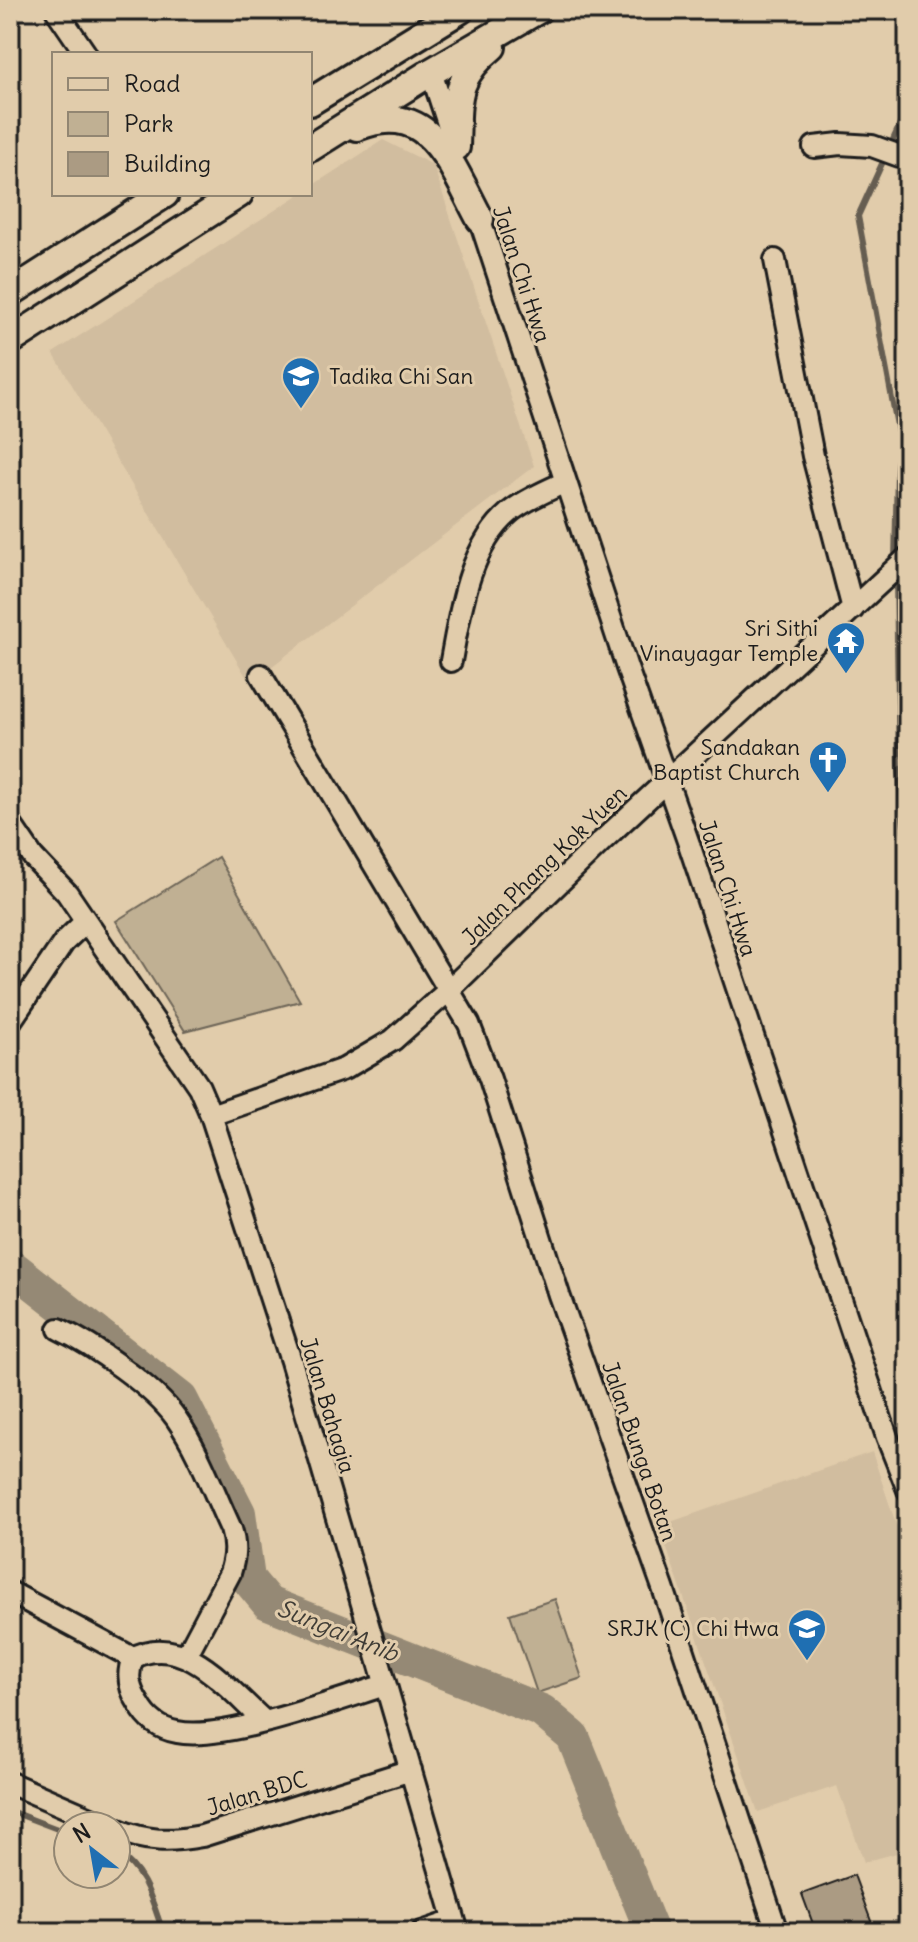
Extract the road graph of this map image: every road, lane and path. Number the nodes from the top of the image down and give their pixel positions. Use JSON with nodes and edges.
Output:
{"nodes":[{"id":1,"x":56,"y":10,"type":"edge"},
{"id":2,"x":460,"y":10,"type":"edge"},
{"id":3,"x":539,"y":10,"type":"edge"},
{"id":4,"x":85,"y":52,"type":"edge"},
{"id":5,"x":431,"y":72,"type":"junction"},
{"id":6,"x":312,"y":102,"type":"edge"},
{"id":7,"x":312,"y":102,"type":"edge"},
{"id":8,"x":315,"y":144,"type":"edge"},
{"id":9,"x":456,"y":147,"type":"junction"},
{"id":10,"x":814,"y":147,"type":"dead end"},
{"id":11,"x":908,"y":159,"type":"edge"},
{"id":12,"x":162,"y":196,"type":"edge"},
{"id":13,"x":236,"y":196,"type":"edge"},
{"id":14,"x":480,"y":219,"type":"junction"},
{"id":15,"x":775,"y":260,"type":"dead end"},
{"id":16,"x":112,"y":278,"type":"junction"},
{"id":17,"x":10,"y":293,"type":"edge"},
{"id":18,"x":10,"y":322,"type":"edge"},
{"id":19,"x":10,"y":341,"type":"edge"},
{"id":20,"x":565,"y":482,"type":"junction"},
{"id":21,"x":908,"y":557,"type":"edge"},
{"id":22,"x":853,"y":609,"type":"junction"},
{"id":23,"x":451,"y":661,"type":"dead end"},
{"id":24,"x":261,"y":675,"type":"dead end"},
{"id":25,"x":667,"y":782,"type":"junction"},
{"id":26,"x":10,"y":823,"type":"edge"},
{"id":27,"x":86,"y":921,"type":"junction"},
{"id":28,"x":449,"y":990,"type":"junction"},
{"id":29,"x":10,"y":1022,"type":"edge"},
{"id":30,"x":211,"y":1115,"type":"junction"},
{"id":31,"x":59,"y":1329,"type":"dead end"},
{"id":32,"x":908,"y":1490,"type":"edge"},
{"id":33,"x":10,"y":1592,"type":"edge"},
{"id":34,"x":186,"y":1656,"type":"junction"},
{"id":35,"x":133,"y":1658,"type":"junction"},
{"id":36,"x":383,"y":1676,"type":"junction"},
{"id":37,"x":264,"y":1721,"type":"junction"},
{"id":38,"x":411,"y":1770,"type":"junction"},
{"id":39,"x":10,"y":1783,"type":"edge"},
{"id":40,"x":72,"y":1810,"type":"edge"},
{"id":41,"x":132,"y":1835,"type":"edge"},
{"id":42,"x":456,"y":1926,"type":"edge"},
{"id":43,"x":422,"y":1932,"type":"edge"},
{"id":44,"x":777,"y":1932,"type":"edge"}],
"edges":[{"from":1,"to":4,"type":"street"},
{"from":2,"to":6,"type":"main road"},
{"from":3,"to":5,"type":"main road"},
{"from":3,"to":9,"type":"main road"},
{"from":5,"to":7,"type":"main road"},
{"from":5,"to":8,"type":"main road"},
{"from":5,"to":9,"type":"street","name":"Jalan Chi Hwa"},
{"from":8,"to":14,"type":"main road"},
{"from":9,"to":14,"type":"street","name":"Jalan Chi Hwa"},
{"from":10,"to":11,"type":"street"},
{"from":12,"to":17,"type":"main road"},
{"from":13,"to":16,"type":"main road"},
{"from":14,"to":20,"type":"street","name":"Jalan Chi Hwa"},
{"from":15,"to":22,"type":"street"},
{"from":16,"to":18,"type":"main road"},
{"from":16,"to":19,"type":"main road"},
{"from":20,"to":23,"type":"street"},
{"from":20,"to":25,"type":"street","name":"Jalan Chi Hwa"},
{"from":21,"to":22,"type":"street","name":"Jalan Phang Kok Yuen"},
{"from":22,"to":25,"type":"street","name":"Jalan Phang Kok Yuen"},
{"from":24,"to":28,"type":"street","name":"Jalan Bunga Botan"},
{"from":25,"to":28,"type":"street","name":"Jalan Phang Kok Yuen"},
{"from":25,"to":32,"type":"street","name":"Jalan Chi Hwa"},
{"from":26,"to":27,"type":"street","name":"Jalan Bahagia"},
{"from":27,"to":29,"type":"street"},
{"from":27,"to":30,"type":"street","name":"Jalan Bahagia"},
{"from":28,"to":30,"type":"street","name":"Jalan Phang Kok Yuen"},
{"from":28,"to":44,"type":"street","name":"Jalan Bunga Botan"},
{"from":30,"to":36,"type":"street","name":"Jalan Bahagia"},
{"from":31,"to":34,"type":"street"},
{"from":33,"to":35,"type":"street"},
{"from":34,"to":35,"type":"street"},
{"from":34,"to":37,"type":"street"},
{"from":35,"to":37,"type":"street"},
{"from":36,"to":37,"type":"street"},
{"from":36,"to":38,"type":"street","name":"Jalan Bahagia"},
{"from":38,"to":41,"type":"street","name":"Jalan BDC"},
{"from":38,"to":42,"type":"street","name":"Jalan Bahagia"},
{"from":39,"to":40,"type":"street"},
{"from":42,"to":43,"type":"street"}]}
